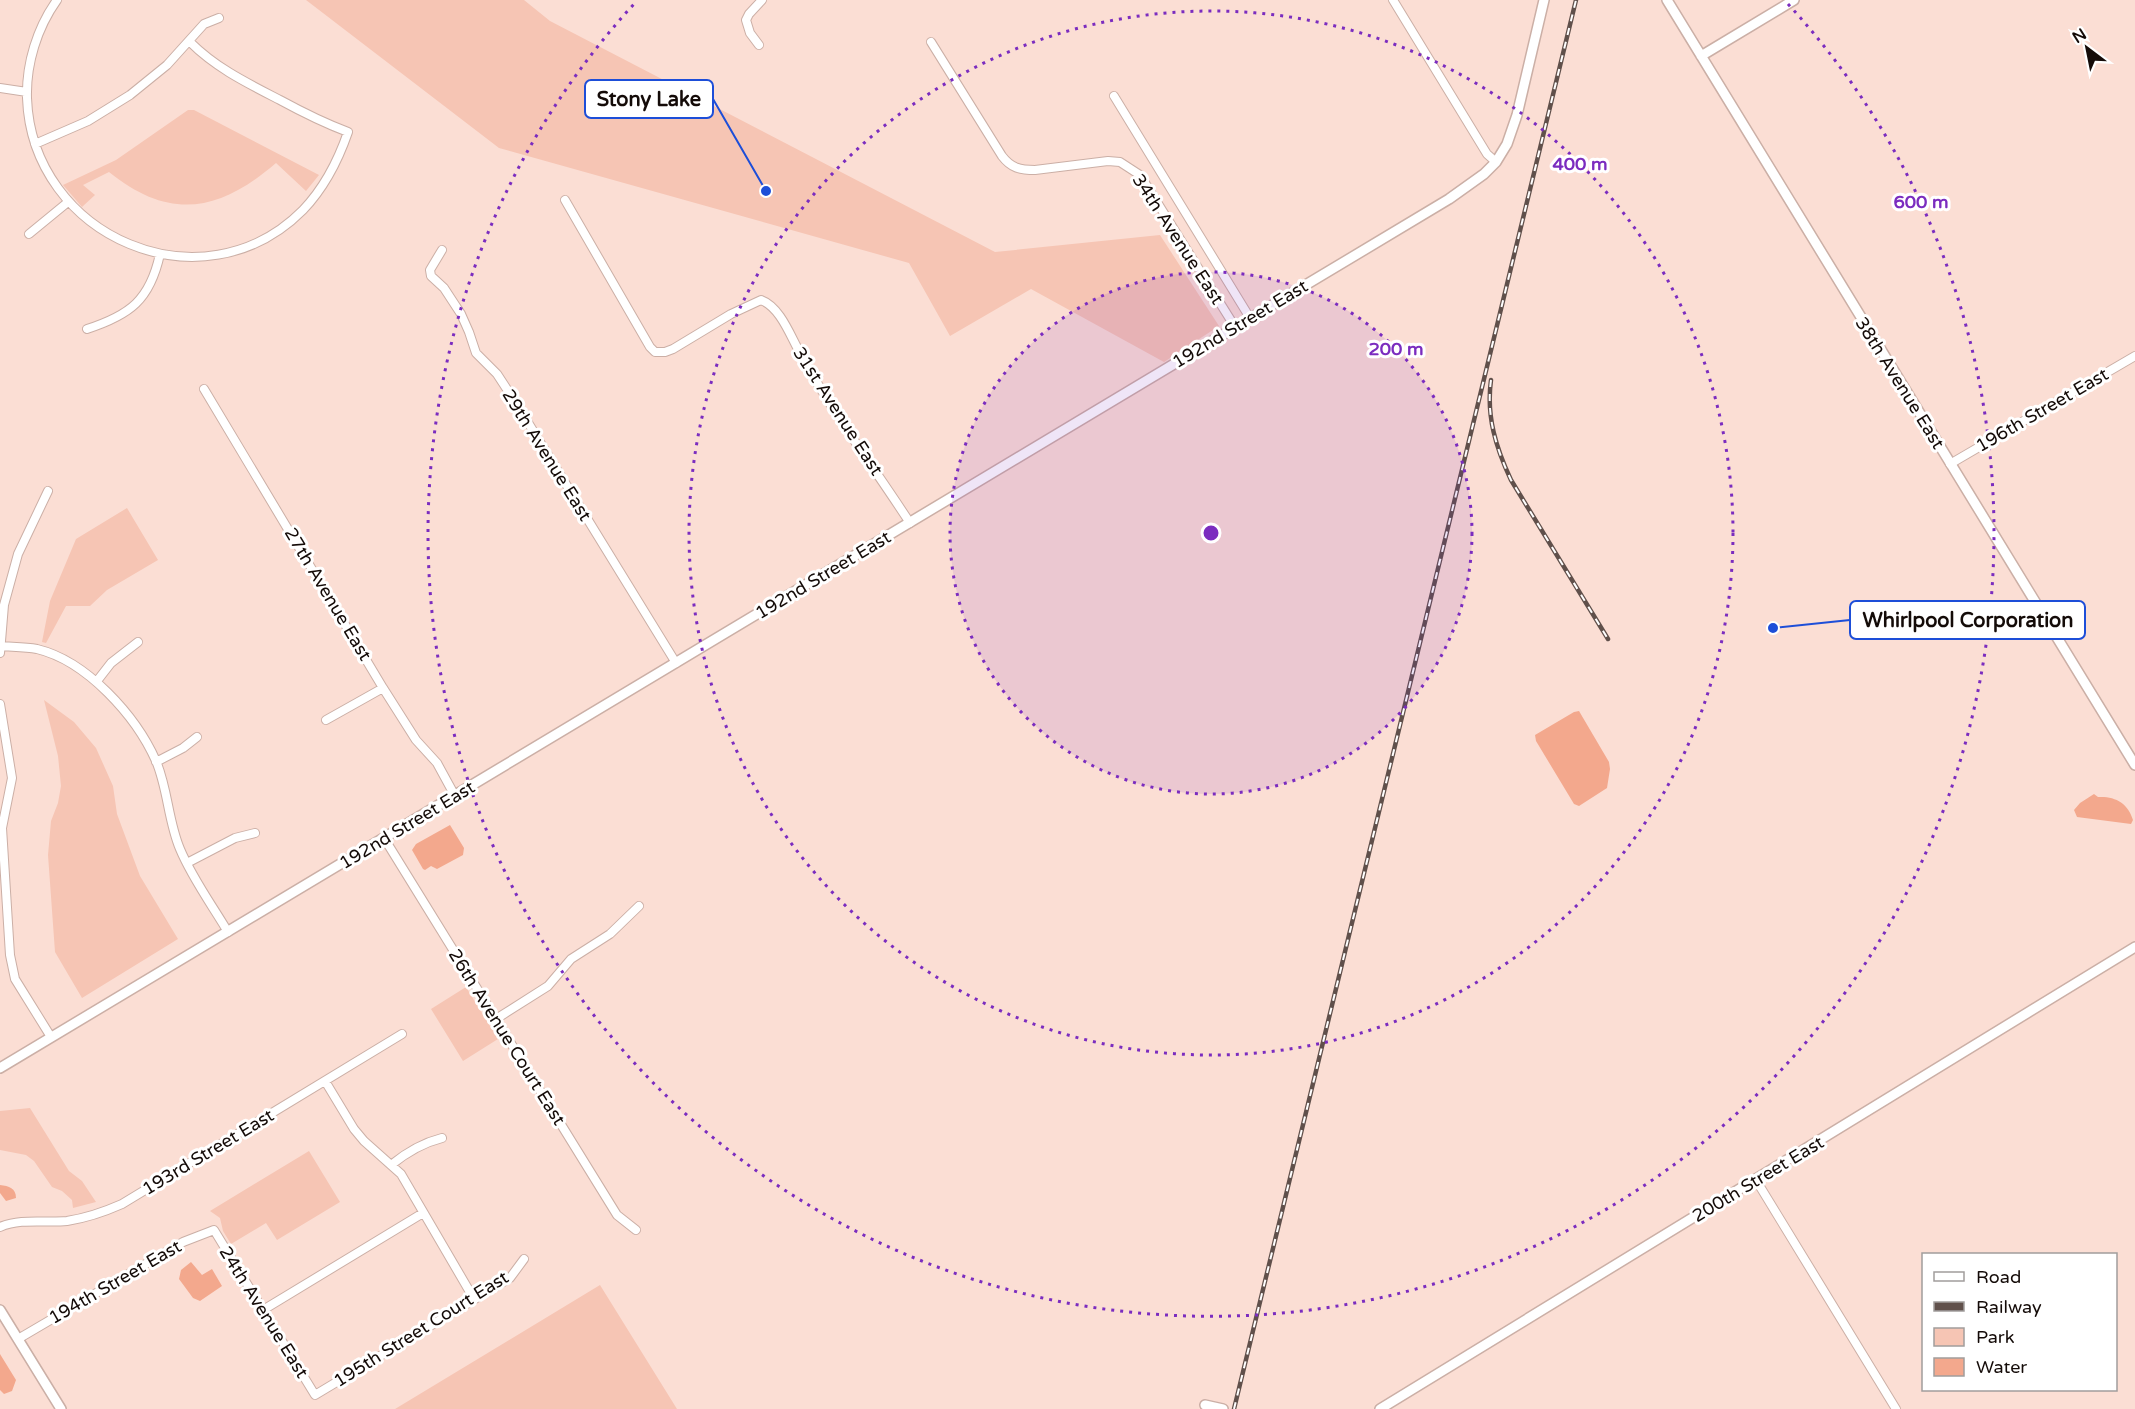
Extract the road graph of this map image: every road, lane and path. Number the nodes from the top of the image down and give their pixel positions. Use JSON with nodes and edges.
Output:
{"nodes":[{"id":1,"x":57,"y":0,"type":"edge"},
{"id":2,"x":762,"y":0,"type":"edge"},
{"id":3,"x":1393,"y":0,"type":"edge"},
{"id":4,"x":1544,"y":0,"type":"edge"},
{"id":5,"x":1667,"y":0,"type":"edge"},
{"id":6,"x":1794,"y":0,"type":"edge"},
{"id":7,"x":219,"y":18,"type":"dead end"},
{"id":8,"x":190,"y":42,"type":"junction"},
{"id":9,"x":931,"y":42,"type":"dead end"},
{"id":10,"x":759,"y":45,"type":"dead end"},
{"id":11,"x":1701,"y":56,"type":"junction"},
{"id":12,"x":0,"y":88,"type":"edge"},
{"id":13,"x":27,"y":92,"type":"junction"},
{"id":14,"x":1114,"y":96,"type":"dead end"},
{"id":15,"x":35,"y":144,"type":"junction"},
{"id":16,"x":1496,"y":162,"type":"junction"},
{"id":17,"x":565,"y":200,"type":"dead end"},
{"id":18,"x":68,"y":202,"type":"junction"},
{"id":19,"x":28,"y":234,"type":"dead end"},
{"id":20,"x":442,"y":250,"type":"dead end"},
{"id":21,"x":160,"y":254,"type":"junction"},
{"id":22,"x":1250,"y":318,"type":"junction"},
{"id":23,"x":1235,"y":327,"type":"junction"},
{"id":24,"x":87,"y":329,"type":"dead end"},
{"id":25,"x":2135,"y":356,"type":"edge"},
{"id":26,"x":204,"y":389,"type":"dead end"},
{"id":27,"x":1950,"y":464,"type":"junction"},
{"id":28,"x":48,"y":491,"type":"dead end"},
{"id":29,"x":910,"y":523,"type":"junction"},
{"id":30,"x":138,"y":642,"type":"dead end"},
{"id":31,"x":0,"y":646,"type":"edge"},
{"id":32,"x":0,"y":653,"type":"edge"},
{"id":33,"x":676,"y":663,"type":"junction"},
{"id":34,"x":97,"y":681,"type":"junction"},
{"id":35,"x":383,"y":688,"type":"junction"},
{"id":36,"x":0,"y":704,"type":"edge"},
{"id":37,"x":326,"y":720,"type":"dead end"},
{"id":38,"x":197,"y":737,"type":"dead end"},
{"id":39,"x":156,"y":762,"type":"junction"},
{"id":40,"x":2135,"y":765,"type":"edge"},
{"id":41,"x":455,"y":796,"type":"junction"},
{"id":42,"x":255,"y":833,"type":"dead end"},
{"id":43,"x":384,"y":838,"type":"junction"},
{"id":44,"x":187,"y":863,"type":"junction"},
{"id":45,"x":639,"y":906,"type":"dead end"},
{"id":46,"x":228,"y":932,"type":"junction"},
{"id":47,"x":2135,"y":947,"type":"edge"},
{"id":48,"x":496,"y":1019,"type":"junction"},
{"id":49,"x":402,"y":1034,"type":"dead end"},
{"id":50,"x":51,"y":1037,"type":"junction"},
{"id":51,"x":0,"y":1068,"type":"edge"},
{"id":52,"x":325,"y":1081,"type":"junction"},
{"id":53,"x":442,"y":1138,"type":"dead end"},
{"id":54,"x":392,"y":1165,"type":"junction"},
{"id":55,"x":1756,"y":1180,"type":"junction"},
{"id":56,"x":423,"y":1213,"type":"junction"},
{"id":57,"x":0,"y":1227,"type":"edge"},
{"id":58,"x":214,"y":1230,"type":"joint"},
{"id":59,"x":636,"y":1230,"type":"dead end"},
{"id":60,"x":524,"y":1259,"type":"dead end"},
{"id":61,"x":474,"y":1299,"type":"junction"},
{"id":62,"x":0,"y":1310,"type":"edge"},
{"id":63,"x":263,"y":1310,"type":"junction"},
{"id":64,"x":18,"y":1339,"type":"junction"},
{"id":65,"x":315,"y":1395,"type":"joint"},
{"id":66,"x":1205,"y":1405,"type":"dead end"},
{"id":67,"x":61,"y":1409,"type":"edge"},
{"id":68,"x":1223,"y":1409,"type":"edge"},
{"id":69,"x":1380,"y":1409,"type":"edge"},
{"id":70,"x":1896,"y":1409,"type":"edge"}],
"edges":[{"from":1,"to":13,"type":"street"},
{"from":2,"to":10,"type":"street"},
{"from":3,"to":16,"type":"street"},
{"from":4,"to":16,"type":"street","name":"192nd Street East"},
{"from":5,"to":11,"type":"street","name":"38th Avenue East"},
{"from":6,"to":11,"type":"street"},
{"from":7,"to":8,"type":"street"},
{"from":8,"to":15,"type":"street"},
{"from":8,"to":21,"type":"street"},
{"from":9,"to":23,"type":"street","name":"34th Avenue East"},
{"from":11,"to":27,"type":"street","name":"38th Avenue East"},
{"from":12,"to":13,"type":"street"},
{"from":13,"to":15,"type":"street"},
{"from":14,"to":22,"type":"street"},
{"from":15,"to":18,"type":"street"},
{"from":16,"to":22,"type":"street","name":"192nd Street East"},
{"from":17,"to":29,"type":"street","name":"31st Avenue East"},
{"from":18,"to":19,"type":"street"},
{"from":18,"to":21,"type":"street"},
{"from":20,"to":33,"type":"street","name":"29th Avenue East"},
{"from":21,"to":24,"type":"street"},
{"from":22,"to":23,"type":"street","name":"192nd Street East"},
{"from":23,"to":29,"type":"street","name":"192nd Street East"},
{"from":25,"to":27,"type":"street","name":"196th Street East"},
{"from":26,"to":35,"type":"street","name":"27th Avenue East"},
{"from":27,"to":40,"type":"street","name":"38th Avenue East"},
{"from":28,"to":31,"type":"street"},
{"from":29,"to":33,"type":"street","name":"192nd Street East"},
{"from":30,"to":34,"type":"street"},
{"from":31,"to":32,"type":"street"},
{"from":31,"to":34,"type":"street"},
{"from":33,"to":41,"type":"street","name":"192nd Street East"},
{"from":34,"to":39,"type":"street"},
{"from":35,"to":37,"type":"street"},
{"from":35,"to":41,"type":"street","name":"27th Avenue East"},
{"from":36,"to":50,"type":"street"},
{"from":38,"to":39,"type":"street"},
{"from":39,"to":44,"type":"street"},
{"from":41,"to":43,"type":"street","name":"192nd Street East"},
{"from":42,"to":44,"type":"street"},
{"from":43,"to":46,"type":"street","name":"192nd Street East"},
{"from":43,"to":48,"type":"street","name":"26th Avenue Court East"},
{"from":44,"to":46,"type":"street"},
{"from":45,"to":48,"type":"street"},
{"from":46,"to":50,"type":"street","name":"192nd Street East"},
{"from":47,"to":55,"type":"street","name":"200th Street East"},
{"from":48,"to":59,"type":"street","name":"26th Avenue Court East"},
{"from":49,"to":52,"type":"street","name":"193rd Street East"},
{"from":50,"to":51,"type":"street","name":"192nd Street East"},
{"from":52,"to":54,"type":"street"},
{"from":52,"to":57,"type":"street","name":"193rd Street East"},
{"from":53,"to":54,"type":"street"},
{"from":54,"to":56,"type":"street"},
{"from":55,"to":69,"type":"street","name":"200th Street East"},
{"from":55,"to":70,"type":"street"},
{"from":56,"to":61,"type":"street"},
{"from":56,"to":63,"type":"street"},
{"from":58,"to":63,"type":"street","name":"24th Avenue East"},
{"from":58,"to":64,"type":"street","name":"194th Street East"},
{"from":60,"to":61,"type":"street","name":"195th Street Court East"},
{"from":61,"to":65,"type":"street","name":"195th Street Court East"},
{"from":62,"to":64,"type":"street"},
{"from":63,"to":65,"type":"street","name":"24th Avenue East"},
{"from":64,"to":67,"type":"street"},
{"from":66,"to":68,"type":"street"}]}
